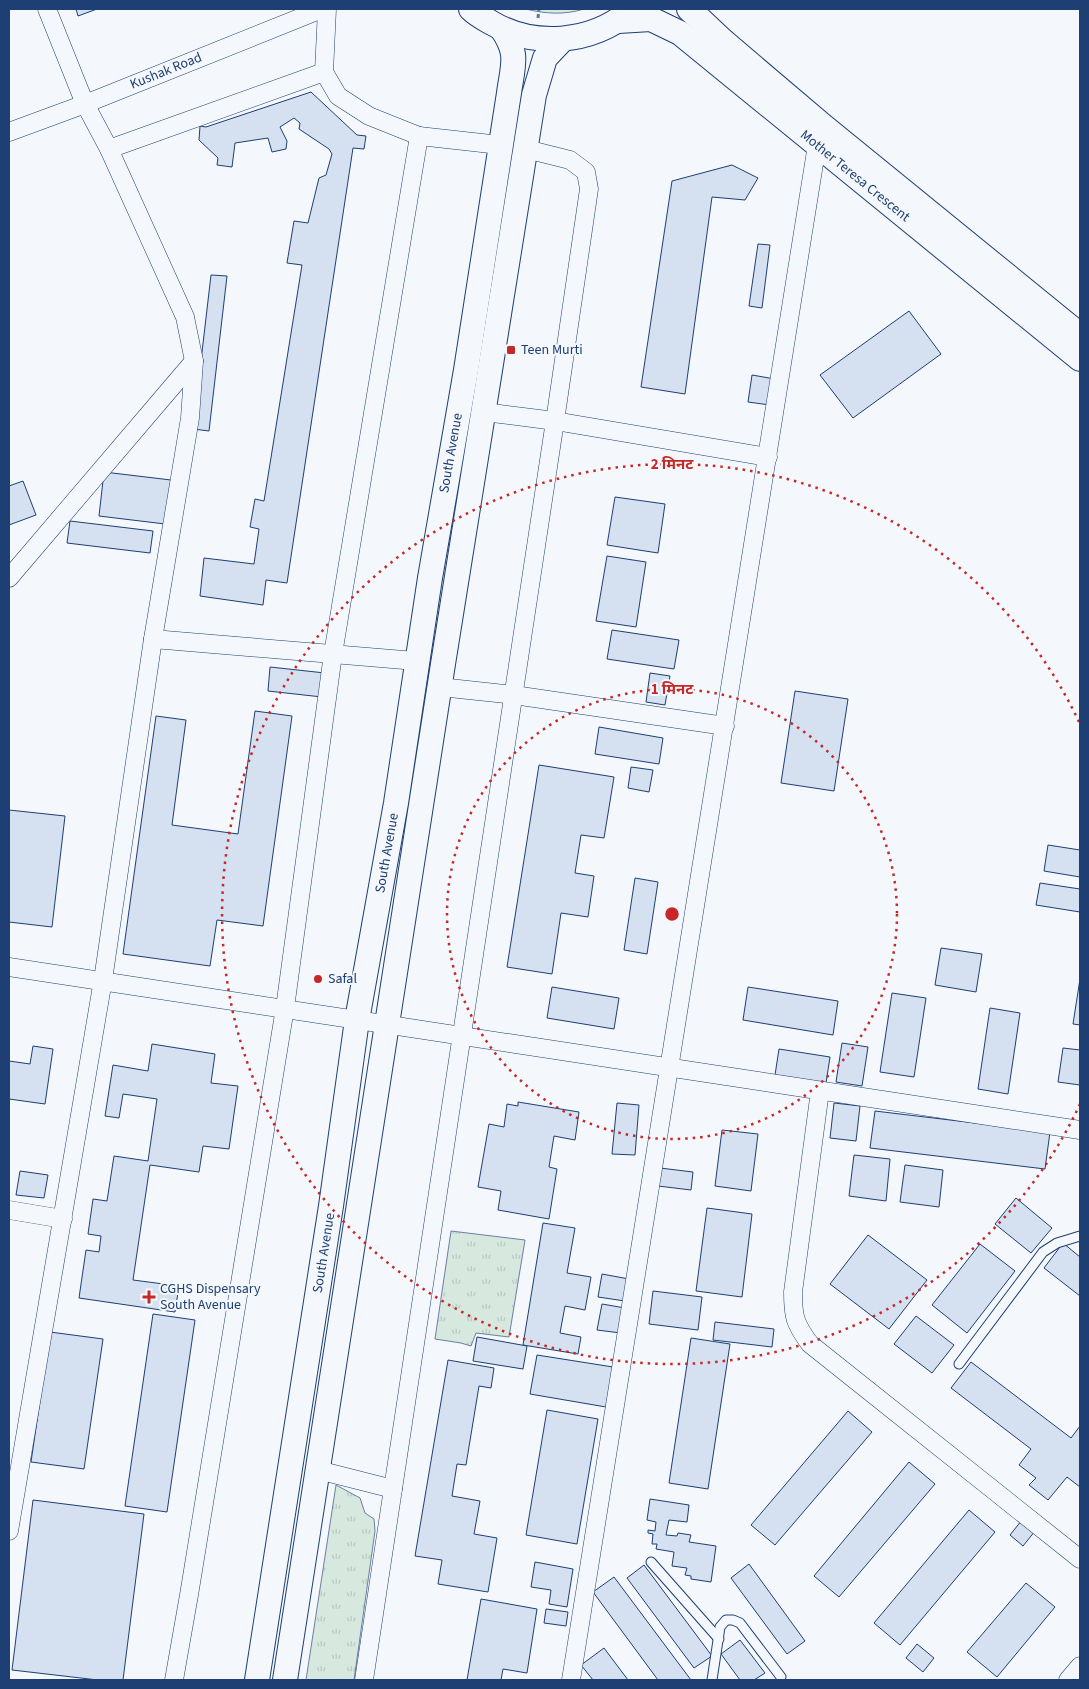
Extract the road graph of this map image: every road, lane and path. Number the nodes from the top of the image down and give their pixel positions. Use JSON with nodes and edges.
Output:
{"nodes":[{"id":1,"x":47,"y":9,"type":"edge"},
{"id":2,"x":322,"y":9,"type":"edge"},
{"id":3,"x":327,"y":9,"type":"edge"},
{"id":4,"x":471,"y":9,"type":"edge"},
{"id":5,"x":688,"y":9,"type":"edge"},
{"id":6,"x":625,"y":15,"type":"edge"},
{"id":7,"x":535,"y":16,"type":"dead end"},
{"id":8,"x":541,"y":17,"type":"dead end"},
{"id":9,"x":502,"y":29,"type":"junction"},
{"id":10,"x":563,"y":39,"type":"junction"},
{"id":11,"x":324,"y":72,"type":"junction"},
{"id":12,"x":86,"y":104,"type":"junction"},
{"id":13,"x":9,"y":132,"type":"edge"},
{"id":14,"x":419,"y":136,"type":"junction"},
{"id":15,"x":500,"y":145,"type":"junction"},
{"id":16,"x":817,"y":145,"type":"junction"},
{"id":17,"x":109,"y":149,"type":"junction"},
{"id":18,"x":526,"y":149,"type":"junction"},
{"id":19,"x":1080,"y":335,"type":"edge"},
{"id":20,"x":1080,"y":359,"type":"edge"},
{"id":21,"x":194,"y":361,"type":"junction"},
{"id":22,"x":484,"y":412,"type":"junction"},
{"id":23,"x":555,"y":421,"type":"junction"},
{"id":24,"x":768,"y":457,"type":"junction"},
{"id":25,"x":9,"y":578,"type":"edge"},
{"id":26,"x":153,"y":639,"type":"junction"},
{"id":27,"x":333,"y":654,"type":"junction"},
{"id":28,"x":416,"y":662,"type":"junction"},
{"id":29,"x":440,"y":686,"type":"junction"},
{"id":30,"x":514,"y":695,"type":"junction"},
{"id":31,"x":725,"y":726,"type":"junction"},
{"id":32,"x":9,"y":967,"type":"edge"},
{"id":33,"x":103,"y":980,"type":"junction"},
{"id":34,"x":284,"y":1008,"type":"junction"},
{"id":35,"x":357,"y":1020,"type":"junction"},
{"id":36,"x":387,"y":1024,"type":"junction"},
{"id":37,"x":461,"y":1035,"type":"junction"},
{"id":38,"x":670,"y":1067,"type":"junction"},
{"id":39,"x":820,"y":1092,"type":"junction"},
{"id":40,"x":1080,"y":1130,"type":"edge"},
{"id":41,"x":9,"y":1210,"type":"edge"},
{"id":42,"x":63,"y":1219,"type":"junction"},
{"id":43,"x":1080,"y":1236,"type":"edge"},
{"id":44,"x":959,"y":1364,"type":"dead end"},
{"id":45,"x":318,"y":1470,"type":"junction"},
{"id":46,"x":393,"y":1489,"type":"junction"},
{"id":47,"x":9,"y":1531,"type":"edge"},
{"id":48,"x":1080,"y":1559,"type":"edge"},
{"id":49,"x":651,"y":1562,"type":"dead end"},
{"id":50,"x":719,"y":1639,"type":"junction"},
{"id":51,"x":1080,"y":1666,"type":"edge"},
{"id":52,"x":781,"y":1677,"type":"dead end"},
{"id":53,"x":174,"y":1680,"type":"edge"},
{"id":54,"x":257,"y":1680,"type":"edge"},
{"id":55,"x":285,"y":1680,"type":"edge"},
{"id":56,"x":364,"y":1680,"type":"edge"},
{"id":57,"x":571,"y":1680,"type":"edge"},
{"id":58,"x":712,"y":1680,"type":"edge"},
{"id":59,"x":1068,"y":1680,"type":"edge"}],
"edges":[{"from":1,"to":12,"type":"street"},
{"from":2,"to":12,"type":"street","name":"Kushak Road"},
{"from":3,"to":11,"type":"street"},
{"from":4,"to":9,"type":"main road","name":"Mother Teresa Crescent"},
{"from":5,"to":19,"type":"main road","name":"Mother Teresa Crescent"},
{"from":6,"to":10,"type":"main road","name":"Mother Teresa Crescent"},
{"from":6,"to":16,"type":"main road","name":"Mother Teresa Crescent"},
{"from":7,"to":8,"type":"path"},
{"from":9,"to":10,"type":"main road","name":"Mother Teresa Crescent"},
{"from":9,"to":15,"type":"main road","name":"South Avenue"},
{"from":10,"to":18,"type":"main road","name":"South Avenue"},
{"from":11,"to":14,"type":"street"},
{"from":11,"to":17,"type":"street"},
{"from":12,"to":13,"type":"street","name":"Kushak Road"},
{"from":12,"to":17,"type":"street"},
{"from":14,"to":15,"type":"street"},
{"from":14,"to":27,"type":"street"},
{"from":15,"to":28,"type":"main road","name":"South Avenue"},
{"from":16,"to":20,"type":"main road","name":"Mother Teresa Crescent"},
{"from":16,"to":24,"type":"street"},
{"from":17,"to":21,"type":"street"},
{"from":18,"to":22,"type":"main road","name":"South Avenue"},
{"from":18,"to":23,"type":"street"},
{"from":21,"to":25,"type":"street"},
{"from":21,"to":26,"type":"street"},
{"from":22,"to":23,"type":"street"},
{"from":22,"to":29,"type":"main road","name":"South Avenue"},
{"from":23,"to":24,"type":"street"},
{"from":23,"to":30,"type":"street"},
{"from":24,"to":31,"type":"street"},
{"from":26,"to":27,"type":"street"},
{"from":26,"to":33,"type":"street"},
{"from":27,"to":28,"type":"street"},
{"from":27,"to":34,"type":"street"},
{"from":28,"to":35,"type":"main road","name":"South Avenue"},
{"from":29,"to":30,"type":"street"},
{"from":29,"to":36,"type":"main road","name":"South Avenue"},
{"from":30,"to":31,"type":"street"},
{"from":30,"to":37,"type":"street"},
{"from":31,"to":38,"type":"street"},
{"from":32,"to":33,"type":"street"},
{"from":33,"to":34,"type":"street"},
{"from":33,"to":42,"type":"street"},
{"from":34,"to":35,"type":"street"},
{"from":34,"to":53,"type":"street"},
{"from":35,"to":36,"type":"street"},
{"from":35,"to":54,"type":"main road","name":"South Avenue"},
{"from":36,"to":37,"type":"street"},
{"from":36,"to":45,"type":"main road","name":"South Avenue"},
{"from":37,"to":38,"type":"street"},
{"from":37,"to":46,"type":"street"},
{"from":38,"to":39,"type":"street"},
{"from":38,"to":57,"type":"street"},
{"from":39,"to":40,"type":"street"},
{"from":39,"to":48,"type":"street"},
{"from":41,"to":42,"type":"street"},
{"from":42,"to":47,"type":"street"},
{"from":43,"to":44,"type":"lane"},
{"from":45,"to":46,"type":"street"},
{"from":45,"to":55,"type":"main road","name":"South Avenue"},
{"from":46,"to":56,"type":"street"},
{"from":49,"to":50,"type":"lane"},
{"from":50,"to":52,"type":"lane"},
{"from":50,"to":58,"type":"lane"},
{"from":51,"to":59,"type":"street"}]}
